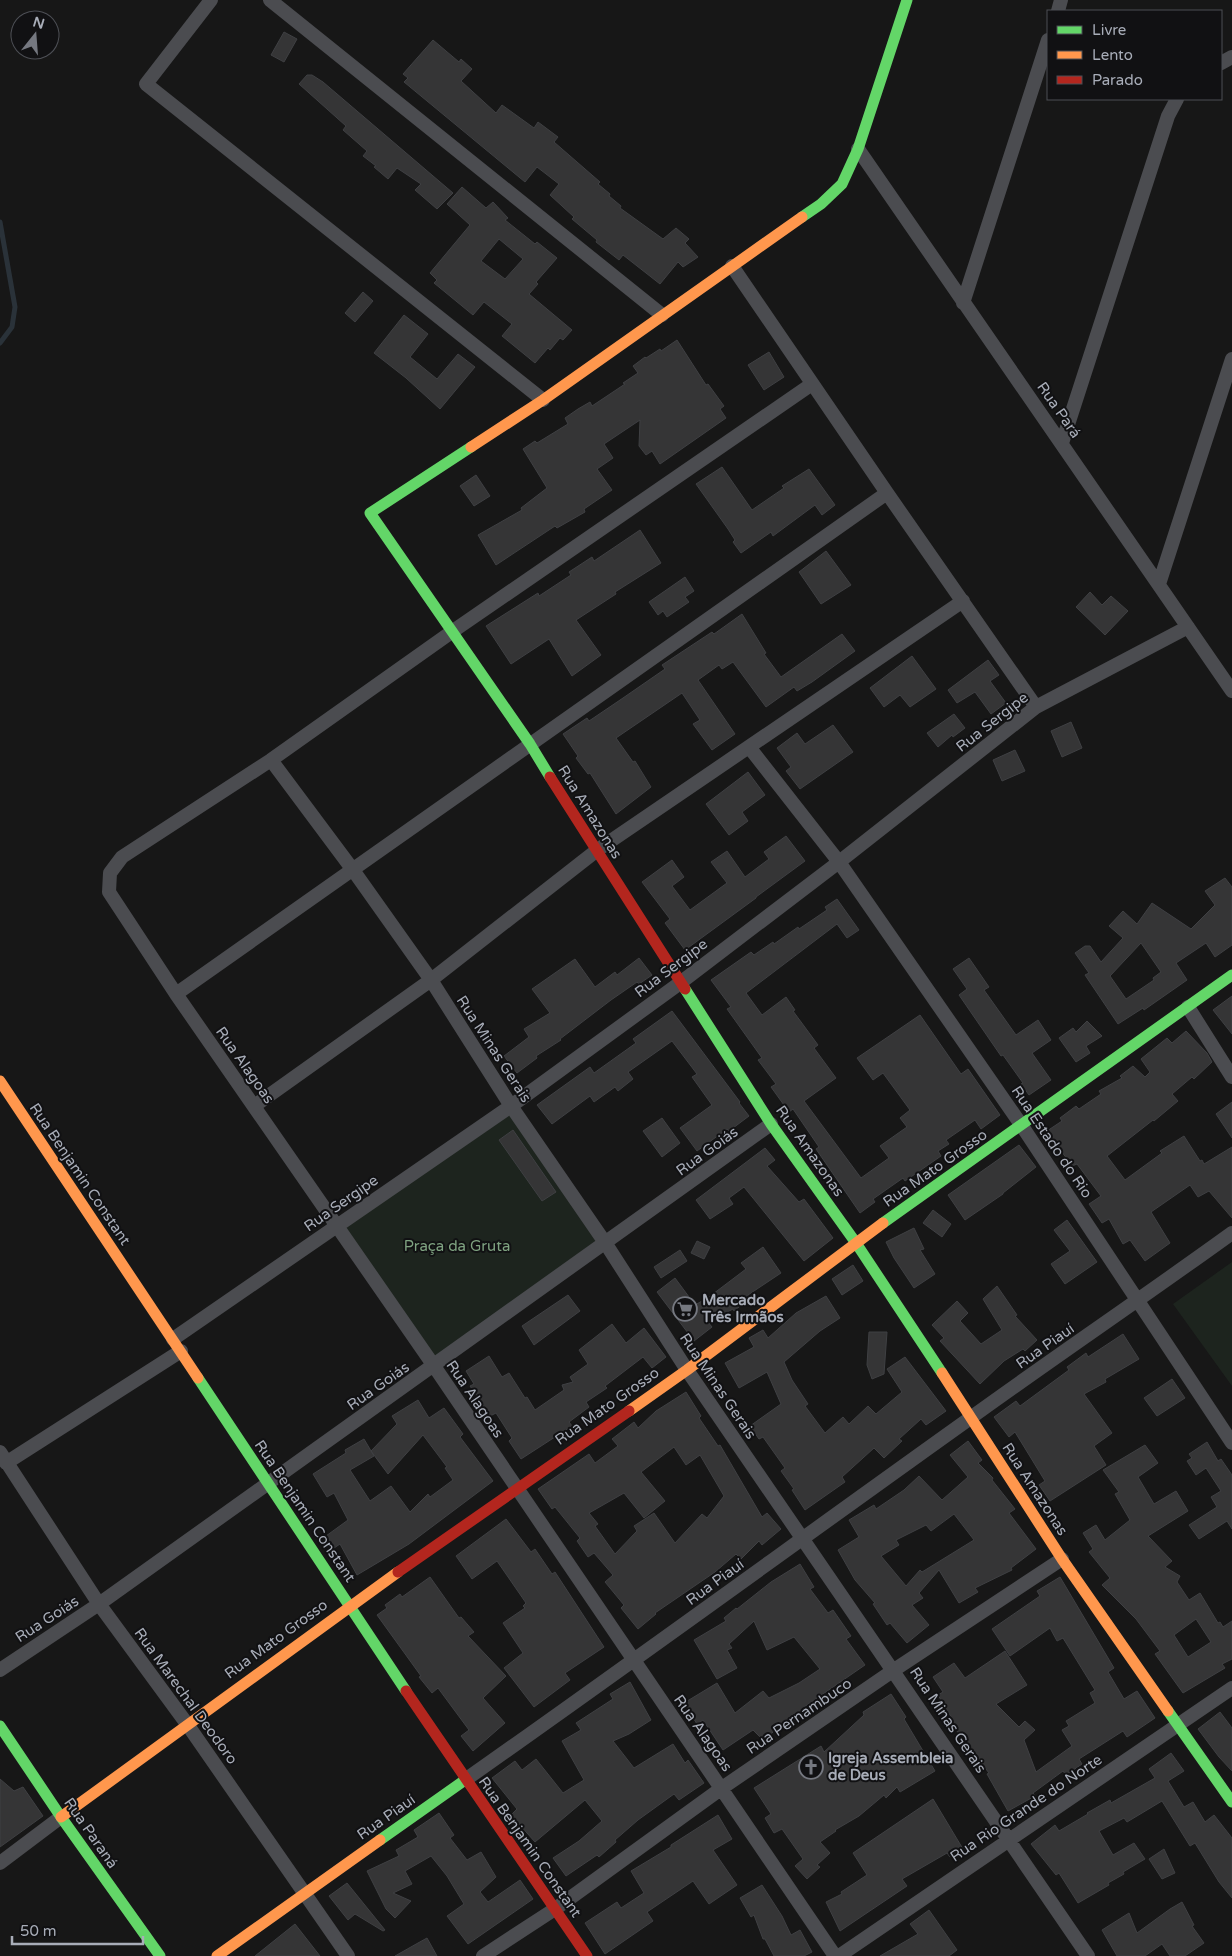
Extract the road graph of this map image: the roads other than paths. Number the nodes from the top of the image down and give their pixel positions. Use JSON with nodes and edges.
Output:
{"nodes":[{"id":1,"x":212,"y":0,"type":"edge"},
{"id":2,"x":270,"y":0,"type":"edge"},
{"id":3,"x":907,"y":0,"type":"edge"},
{"id":4,"x":1047,"y":43,"type":"edge"},
{"id":5,"x":1176,"y":100,"type":"edge"},
{"id":6,"x":858,"y":149,"type":"junction"},
{"id":7,"x":732,"y":266,"type":"junction"},
{"id":8,"x":963,"y":303,"type":"junction"},
{"id":9,"x":662,"y":315,"type":"junction"},
{"id":10,"x":1232,"y":358,"type":"edge"},
{"id":11,"x":812,"y":384,"type":"junction"},
{"id":12,"x":543,"y":400,"type":"junction"},
{"id":13,"x":1062,"y":443,"type":"junction"},
{"id":14,"x":887,"y":493,"type":"junction"},
{"id":15,"x":1159,"y":584,"type":"junction"},
{"id":16,"x":963,"y":601,"type":"junction"},
{"id":17,"x":1188,"y":627,"type":"junction"},
{"id":18,"x":453,"y":631,"type":"junction"},
{"id":19,"x":1232,"y":691,"type":"edge"},
{"id":20,"x":1036,"y":707,"type":"junction"},
{"id":21,"x":530,"y":744,"type":"junction"},
{"id":22,"x":749,"y":747,"type":"junction"},
{"id":23,"x":271,"y":760,"type":"junction"},
{"id":24,"x":596,"y":851,"type":"junction"},
{"id":25,"x":839,"y":862,"type":"junction"},
{"id":26,"x":353,"y":870,"type":"junction"},
{"id":27,"x":1232,"y":974,"type":"edge"},
{"id":28,"x":430,"y":980,"type":"junction"},
{"id":29,"x":680,"y":982,"type":"junction"},
{"id":30,"x":176,"y":994,"type":"junction"},
{"id":31,"x":1188,"y":1006,"type":"junction"},
{"id":32,"x":1232,"y":1077,"type":"edge"},
{"id":33,"x":0,"y":1081,"type":"edge"},
{"id":34,"x":254,"y":1106,"type":"junction"},
{"id":35,"x":511,"y":1106,"type":"junction"},
{"id":36,"x":772,"y":1124,"type":"junction"},
{"id":37,"x":1022,"y":1126,"type":"junction"},
{"id":38,"x":337,"y":1226,"type":"junction"},
{"id":39,"x":1232,"y":1233,"type":"edge"},
{"id":40,"x":856,"y":1243,"type":"junction"},
{"id":41,"x":606,"y":1244,"type":"junction"},
{"id":42,"x":1138,"y":1301,"type":"junction"},
{"id":43,"x":173,"y":1339,"type":"junction"},
{"id":44,"x":181,"y":1351,"type":"junction"},
{"id":45,"x":434,"y":1366,"type":"junction"},
{"id":46,"x":687,"y":1370,"type":"junction"},
{"id":47,"x":972,"y":1417,"type":"junction"},
{"id":48,"x":1232,"y":1443,"type":"edge"},
{"id":49,"x":3,"y":1457,"type":"edge"},
{"id":50,"x":269,"y":1483,"type":"junction"},
{"id":51,"x":517,"y":1490,"type":"junction"},
{"id":52,"x":803,"y":1539,"type":"junction"},
{"id":53,"x":1062,"y":1559,"type":"junction"},
{"id":54,"x":100,"y":1604,"type":"junction"},
{"id":55,"x":350,"y":1606,"type":"junction"},
{"id":56,"x":634,"y":1661,"type":"junction"},
{"id":57,"x":0,"y":1670,"type":"edge"},
{"id":58,"x":894,"y":1670,"type":"junction"},
{"id":59,"x":1232,"y":1688,"type":"edge"},
{"id":60,"x":1178,"y":1723,"type":"junction"},
{"id":61,"x":187,"y":1724,"type":"junction"},
{"id":62,"x":0,"y":1726,"type":"edge"},
{"id":63,"x":465,"y":1780,"type":"junction"},
{"id":64,"x":722,"y":1788,"type":"junction"},
{"id":65,"x":1232,"y":1802,"type":"edge"},
{"id":66,"x":61,"y":1817,"type":"junction"},
{"id":67,"x":1009,"y":1838,"type":"junction"},
{"id":68,"x":0,"y":1863,"type":"edge"},
{"id":69,"x":306,"y":1893,"type":"junction"},
{"id":70,"x":555,"y":1909,"type":"junction"},
{"id":71,"x":160,"y":1956,"type":"edge"},
{"id":72,"x":217,"y":1956,"type":"edge"},
{"id":73,"x":348,"y":1956,"type":"edge"},
{"id":74,"x":483,"y":1956,"type":"edge"},
{"id":75,"x":587,"y":1956,"type":"edge"},
{"id":76,"x":835,"y":1956,"type":"edge"},
{"id":77,"x":839,"y":1956,"type":"edge"},
{"id":78,"x":1088,"y":1956,"type":"edge"}],
"edges":[{"from":1,"to":12,"type":"street"},
{"from":2,"to":9,"type":"street"},
{"from":3,"to":6,"type":"street"},
{"from":4,"to":8,"type":"street"},
{"from":5,"to":13,"type":"street"},
{"from":6,"to":7,"type":"street"},
{"from":6,"to":8,"type":"street","name":"Rua Pará"},
{"from":7,"to":9,"type":"street"},
{"from":7,"to":11,"type":"street"},
{"from":8,"to":13,"type":"street","name":"Rua Pará"},
{"from":9,"to":12,"type":"street"},
{"from":10,"to":15,"type":"street"},
{"from":11,"to":14,"type":"street"},
{"from":11,"to":18,"type":"street"},
{"from":12,"to":18,"type":"street","name":"Rua Amazonas"},
{"from":13,"to":15,"type":"street","name":"Rua Pará"},
{"from":14,"to":16,"type":"street"},
{"from":14,"to":21,"type":"street"},
{"from":15,"to":17,"type":"street","name":"Rua Pará"},
{"from":16,"to":20,"type":"street"},
{"from":16,"to":22,"type":"street"},
{"from":17,"to":19,"type":"street","name":"Rua Pará"},
{"from":17,"to":20,"type":"street","name":"Rua Sergipe"},
{"from":18,"to":21,"type":"street","name":"Rua Amazonas"},
{"from":18,"to":23,"type":"street"},
{"from":20,"to":25,"type":"street","name":"Rua Sergipe"},
{"from":21,"to":24,"type":"street","name":"Rua Amazonas"},
{"from":21,"to":26,"type":"street"},
{"from":22,"to":24,"type":"street"},
{"from":22,"to":25,"type":"street","name":"Rua Estado do Rio"},
{"from":23,"to":26,"type":"street","name":"Rua Minas Gerais"},
{"from":23,"to":30,"type":"street","name":"Rua Alagoas"},
{"from":24,"to":28,"type":"street"},
{"from":24,"to":29,"type":"street","name":"Rua Amazonas"},
{"from":25,"to":29,"type":"street","name":"Rua Sergipe"},
{"from":25,"to":37,"type":"street","name":"Rua Estado do Rio"},
{"from":26,"to":28,"type":"street","name":"Rua Minas Gerais"},
{"from":26,"to":30,"type":"street"},
{"from":27,"to":31,"type":"street","name":"Rua Mato Grosso"},
{"from":28,"to":34,"type":"street"},
{"from":28,"to":35,"type":"street","name":"Rua Minas Gerais"},
{"from":29,"to":35,"type":"street","name":"Rua Sergipe"},
{"from":29,"to":36,"type":"street","name":"Rua Amazonas"},
{"from":30,"to":34,"type":"street","name":"Rua Alagoas"},
{"from":31,"to":32,"type":"street"},
{"from":31,"to":37,"type":"street","name":"Rua Mato Grosso"},
{"from":33,"to":43,"type":"street","name":"Rua Benjamin Constant"},
{"from":34,"to":38,"type":"street","name":"Rua Alagoas"},
{"from":35,"to":38,"type":"street","name":"Rua Sergipe"},
{"from":35,"to":41,"type":"street","name":"Rua Minas Gerais"},
{"from":36,"to":40,"type":"street","name":"Rua Amazonas"},
{"from":36,"to":41,"type":"street","name":"Rua Goiás"},
{"from":37,"to":40,"type":"street","name":"Rua Mato Grosso"},
{"from":37,"to":42,"type":"street","name":"Rua Estado do Rio"},
{"from":38,"to":43,"type":"street","name":"Rua Sergipe"},
{"from":38,"to":45,"type":"street","name":"Rua Alagoas"},
{"from":39,"to":42,"type":"street","name":"Rua Piauí"},
{"from":40,"to":46,"type":"street","name":"Rua Mato Grosso"},
{"from":40,"to":47,"type":"street","name":"Rua Amazonas"},
{"from":41,"to":45,"type":"street","name":"Rua Goiás"},
{"from":41,"to":46,"type":"street","name":"Rua Minas Gerais"},
{"from":42,"to":47,"type":"street","name":"Rua Piauí"},
{"from":42,"to":48,"type":"street","name":"Rua Estado do Rio"},
{"from":43,"to":44,"type":"street","name":"Rua Benjamin Constant"},
{"from":44,"to":49,"type":"street"},
{"from":44,"to":50,"type":"street","name":"Rua Benjamin Constant"},
{"from":45,"to":50,"type":"street","name":"Rua Goiás"},
{"from":45,"to":51,"type":"street","name":"Rua Alagoas"},
{"from":46,"to":51,"type":"street","name":"Rua Mato Grosso"},
{"from":46,"to":52,"type":"street","name":"Rua Minas Gerais"},
{"from":47,"to":52,"type":"street","name":"Rua Piauí"},
{"from":47,"to":53,"type":"street","name":"Rua Amazonas"},
{"from":49,"to":54,"type":"street","name":"Rua Marechal Deodoro"},
{"from":50,"to":54,"type":"street","name":"Rua Goiás"},
{"from":50,"to":55,"type":"street","name":"Rua Benjamin Constant"},
{"from":51,"to":55,"type":"street","name":"Rua Mato Grosso"},
{"from":51,"to":56,"type":"street","name":"Rua Alagoas"},
{"from":52,"to":56,"type":"street","name":"Rua Piauí"},
{"from":52,"to":58,"type":"street","name":"Rua Minas Gerais"},
{"from":53,"to":58,"type":"street","name":"Rua Pernambuco"},
{"from":53,"to":60,"type":"street","name":"Rua Amazonas"},
{"from":54,"to":57,"type":"street","name":"Rua Goiás"},
{"from":54,"to":61,"type":"street","name":"Rua Marechal Deodoro"},
{"from":55,"to":61,"type":"street","name":"Rua Mato Grosso"},
{"from":55,"to":63,"type":"street","name":"Rua Benjamin Constant"},
{"from":56,"to":63,"type":"street","name":"Rua Piauí"},
{"from":56,"to":64,"type":"street","name":"Rua Alagoas"},
{"from":58,"to":64,"type":"street","name":"Rua Pernambuco"},
{"from":58,"to":67,"type":"street","name":"Rua Minas Gerais"},
{"from":59,"to":60,"type":"street","name":"Rua Rio Grande do Norte"},
{"from":60,"to":65,"type":"street","name":"Rua Amazonas"},
{"from":60,"to":67,"type":"street","name":"Rua Rio Grande do Norte"},
{"from":61,"to":66,"type":"street","name":"Rua Mato Grosso"},
{"from":61,"to":69,"type":"street","name":"Rua Marechal Deodoro"},
{"from":62,"to":66,"type":"street","name":"Rua Paraná"},
{"from":63,"to":69,"type":"street","name":"Rua Piauí"},
{"from":63,"to":70,"type":"street","name":"Rua Benjamin Constant"},
{"from":64,"to":70,"type":"street","name":"Rua Pernambuco"},
{"from":64,"to":76,"type":"street","name":"Rua Alagoas"},
{"from":66,"to":68,"type":"street","name":"Rua Mato Grosso"},
{"from":66,"to":71,"type":"street","name":"Rua Paraná"},
{"from":67,"to":77,"type":"street","name":"Rua Rio Grande do Norte"},
{"from":67,"to":78,"type":"street","name":"Rua Minas Gerais"},
{"from":69,"to":72,"type":"street","name":"Rua Piauí"},
{"from":69,"to":73,"type":"street","name":"Rua Marechal Deodoro"},
{"from":70,"to":74,"type":"street","name":"Rua Pernambuco"},
{"from":70,"to":75,"type":"street","name":"Rua Benjamin Constant"}]}
